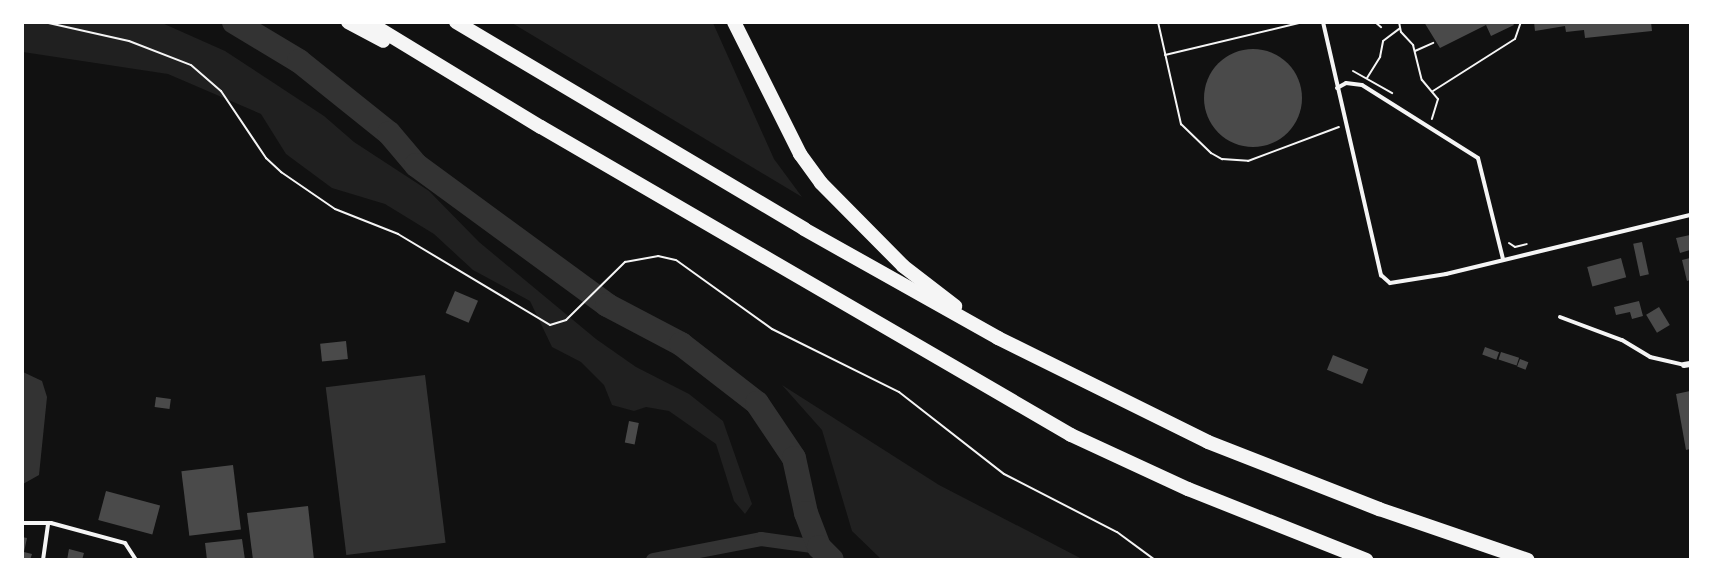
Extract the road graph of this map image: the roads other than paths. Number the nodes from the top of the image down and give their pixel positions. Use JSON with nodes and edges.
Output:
{"nodes":[{"id":1,"x":348,"y":22,"type":"edge"},
{"id":2,"x":368,"y":22,"type":"edge"},
{"id":3,"x":456,"y":22,"type":"edge"},
{"id":4,"x":734,"y":22,"type":"edge"},
{"id":5,"x":1323,"y":22,"type":"edge"},
{"id":6,"x":1336,"y":88,"type":"junction"},
{"id":7,"x":498,"y":102,"type":"junction"},
{"id":8,"x":1690,"y":215,"type":"edge"},
{"id":9,"x":1503,"y":259,"type":"junction"},
{"id":10,"x":1560,"y":317,"type":"dead end"},
{"id":11,"x":998,"y":338,"type":"junction"},
{"id":12,"x":1687,"y":365,"type":"edge"},
{"id":13,"x":22,"y":523,"type":"edge"},
{"id":14,"x":48,"y":523,"type":"junction"},
{"id":15,"x":1498,"y":551,"type":"junction"},
{"id":16,"x":43,"y":560,"type":"edge"},
{"id":17,"x":136,"y":560,"type":"edge"},
{"id":18,"x":1366,"y":560,"type":"edge"},
{"id":19,"x":1527,"y":560,"type":"edge"},
{"id":20,"x":1537,"y":560,"type":"edge"}],
"edges":[{"from":1,"to":7,"type":"highway"},
{"from":2,"to":7,"type":"highway"},
{"from":3,"to":11,"type":"highway"},
{"from":4,"to":11,"type":"highway"},
{"from":5,"to":6,"type":"lane"},
{"from":6,"to":9,"type":"lane"},
{"from":6,"to":9,"type":"lane"},
{"from":7,"to":18,"type":"highway"},
{"from":8,"to":9,"type":"lane"},
{"from":10,"to":12,"type":"lane"},
{"from":11,"to":15,"type":"highway"},
{"from":13,"to":14,"type":"lane"},
{"from":14,"to":16,"type":"lane"},
{"from":14,"to":17,"type":"lane"},
{"from":15,"to":19,"type":"highway"},
{"from":15,"to":20,"type":"highway"}]}
